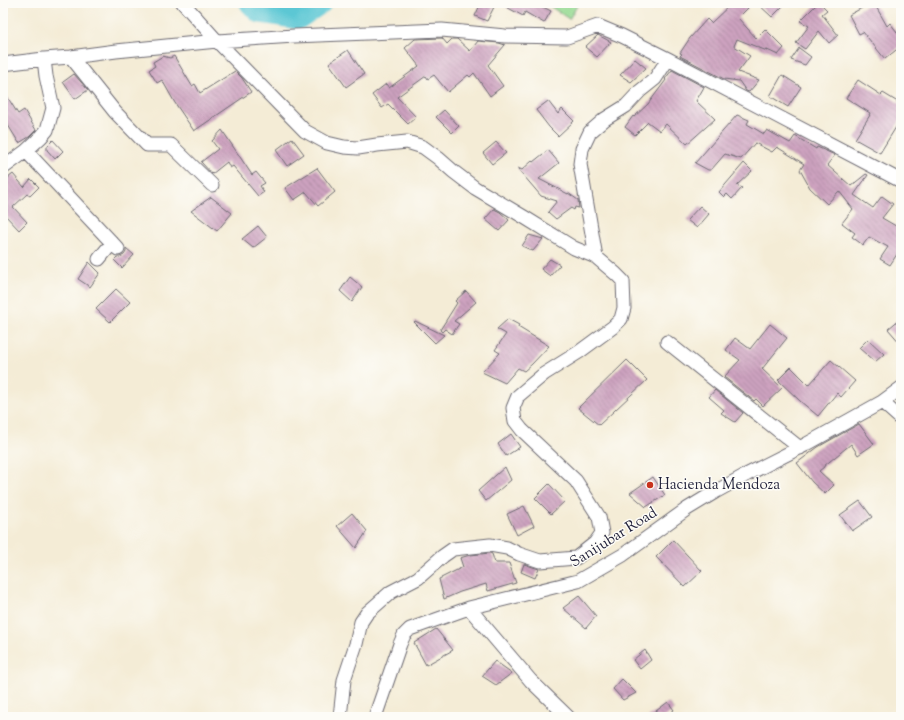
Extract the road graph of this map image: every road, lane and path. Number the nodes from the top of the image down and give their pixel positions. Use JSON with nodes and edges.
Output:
{"nodes":[{"id":1,"x":183,"y":3,"type":"edge"},
{"id":2,"x":217,"y":42,"type":"junction"},
{"id":3,"x":71,"y":57,"type":"junction"},
{"id":4,"x":44,"y":59,"type":"junction"},
{"id":5,"x":668,"y":59,"type":"junction"},
{"id":6,"x":3,"y":64,"type":"edge"},
{"id":7,"x":26,"y":151,"type":"junction"},
{"id":8,"x":3,"y":168,"type":"edge"},
{"id":9,"x":901,"y":181,"type":"edge"},
{"id":10,"x":212,"y":185,"type":"dead end"},
{"id":11,"x":596,"y":257,"type":"junction"},
{"id":12,"x":99,"y":259,"type":"dead end"},
{"id":13,"x":667,"y":342,"type":"dead end"},
{"id":14,"x":901,"y":388,"type":"edge"},
{"id":15,"x":882,"y":402,"type":"junction"},
{"id":16,"x":901,"y":419,"type":"edge"},
{"id":17,"x":800,"y":448,"type":"junction"},
{"id":18,"x":469,"y":608,"type":"junction"},
{"id":19,"x":340,"y":717,"type":"edge"},
{"id":20,"x":375,"y":717,"type":"edge"},
{"id":21,"x":568,"y":717,"type":"edge"}],
"edges":[{"from":1,"to":2,"type":"street"},
{"from":2,"to":3,"type":"street"},
{"from":2,"to":5,"type":"street"},
{"from":2,"to":11,"type":"street"},
{"from":3,"to":4,"type":"street"},
{"from":3,"to":10,"type":"street"},
{"from":4,"to":6,"type":"street"},
{"from":4,"to":7,"type":"street"},
{"from":5,"to":9,"type":"street"},
{"from":5,"to":11,"type":"street"},
{"from":7,"to":8,"type":"street"},
{"from":7,"to":12,"type":"street"},
{"from":11,"to":19,"type":"street"},
{"from":13,"to":17,"type":"street"},
{"from":14,"to":15,"type":"street","name":"Sanijubar Road"},
{"from":15,"to":16,"type":"street"},
{"from":15,"to":17,"type":"street","name":"Sanijubar Road"},
{"from":17,"to":18,"type":"street","name":"Sanijubar Road"},
{"from":18,"to":20,"type":"street","name":"Sanijubar Road"},
{"from":18,"to":21,"type":"street"}]}
